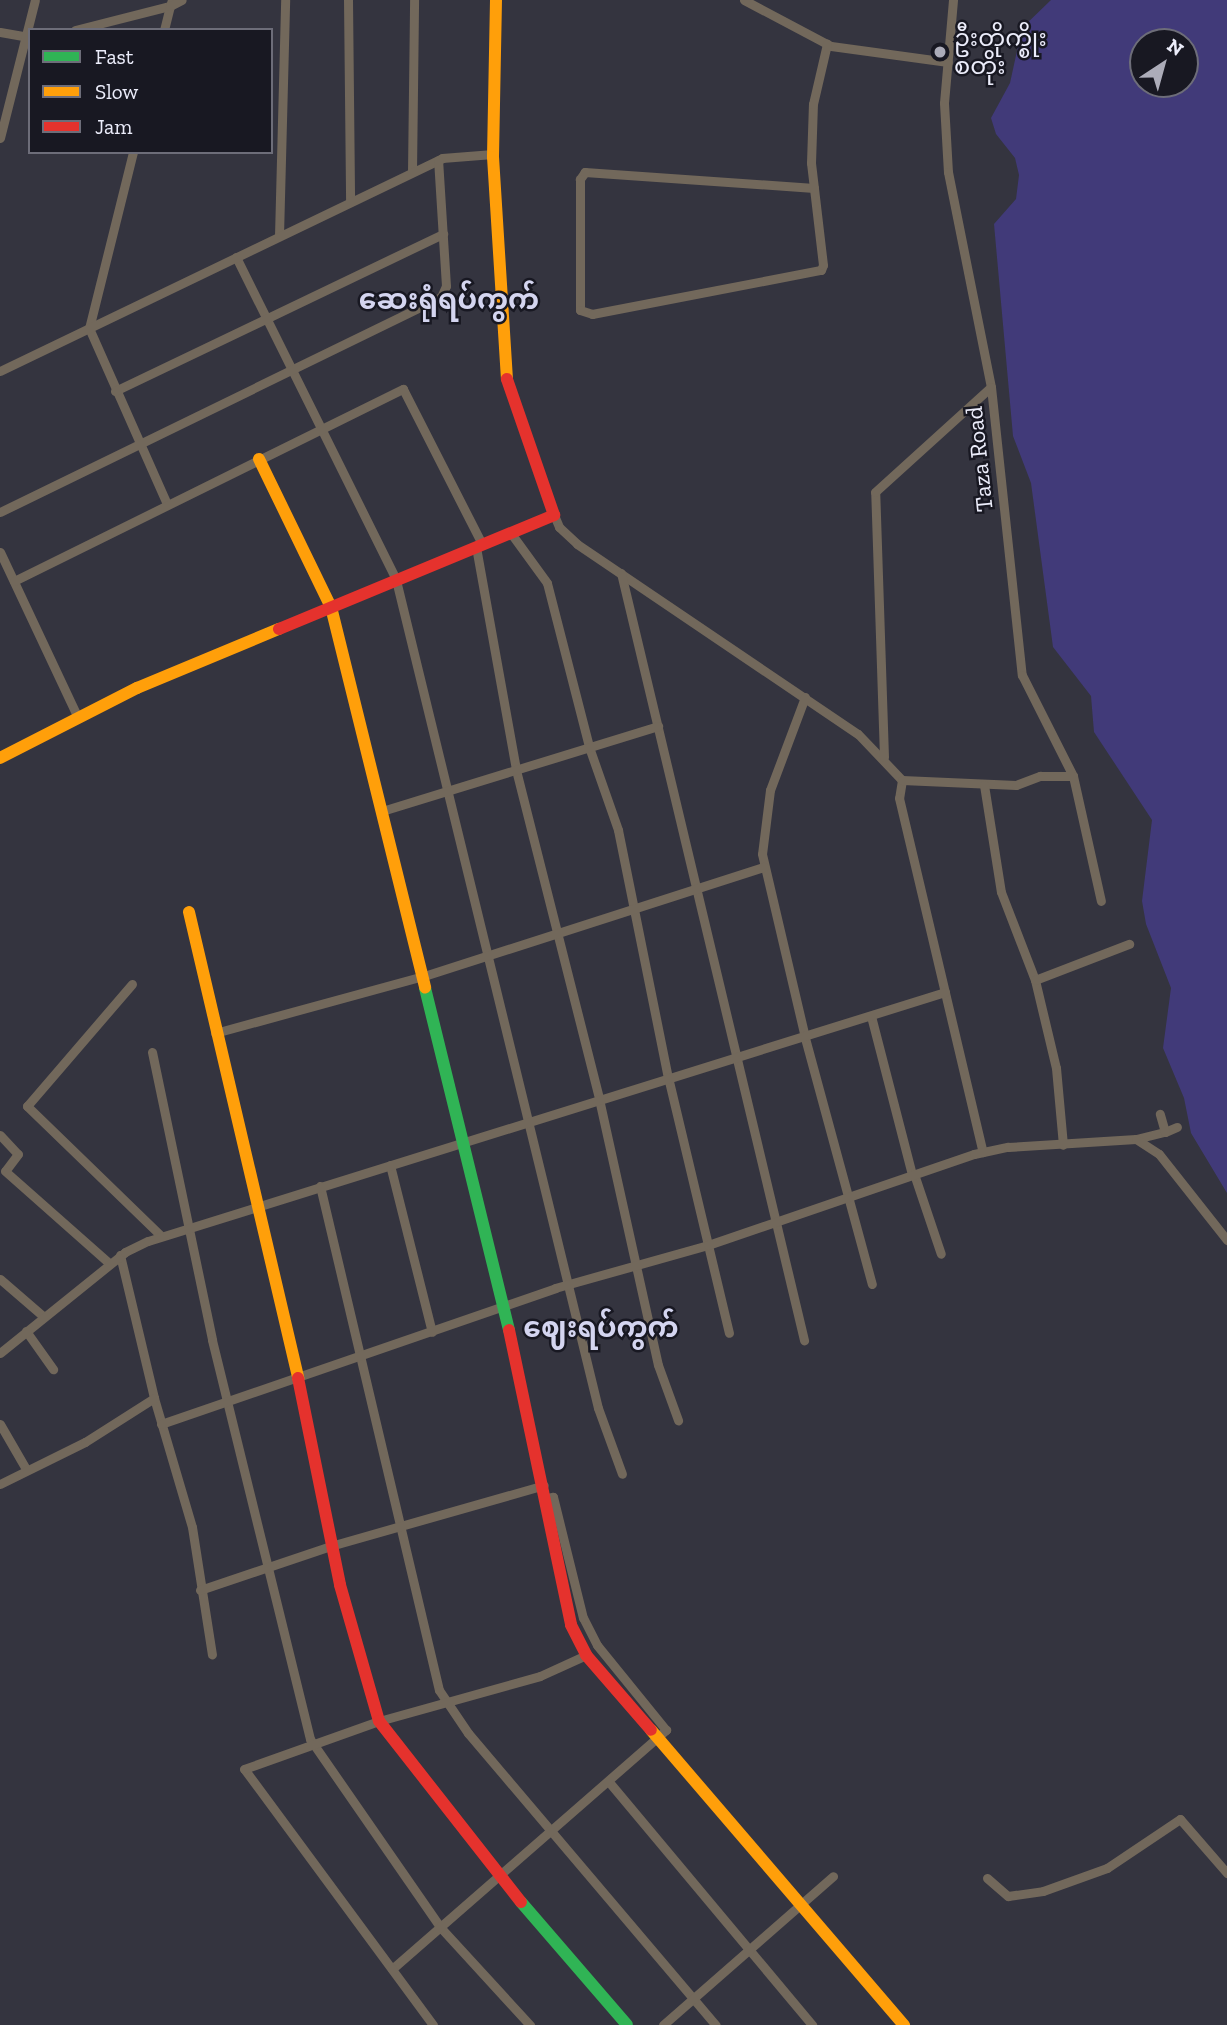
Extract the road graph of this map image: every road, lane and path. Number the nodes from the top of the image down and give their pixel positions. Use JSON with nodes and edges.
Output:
{"nodes":[{"id":1,"x":35,"y":0,"type":"edge"},
{"id":2,"x":182,"y":0,"type":"edge"},
{"id":3,"x":285,"y":0,"type":"edge"},
{"id":4,"x":348,"y":0,"type":"edge"},
{"id":5,"x":414,"y":0,"type":"edge"},
{"id":6,"x":496,"y":0,"type":"edge"},
{"id":7,"x":744,"y":0,"type":"edge"},
{"id":8,"x":953,"y":0,"type":"edge"},
{"id":9,"x":171,"y":3,"type":"edge"},
{"id":10,"x":30,"y":28,"type":"edge"},
{"id":11,"x":82,"y":28,"type":"edge"},
{"id":12,"x":165,"y":28,"type":"edge"},
{"id":13,"x":0,"y":32,"type":"edge"},
{"id":14,"x":28,"y":37,"type":"edge"},
{"id":15,"x":827,"y":44,"type":"junction"},
{"id":16,"x":948,"y":62,"type":"junction"},
{"id":17,"x":0,"y":138,"type":"edge"},
{"id":18,"x":132,"y":154,"type":"edge"},
{"id":19,"x":493,"y":154,"type":"junction"},
{"id":20,"x":438,"y":160,"type":"junction"},
{"id":21,"x":412,"y":172,"type":"junction"},
{"id":22,"x":814,"y":188,"type":"junction"},
{"id":23,"x":350,"y":202,"type":"junction"},
{"id":24,"x":443,"y":234,"type":"junction"},
{"id":25,"x":279,"y":236,"type":"junction"},
{"id":26,"x":236,"y":257,"type":"junction"},
{"id":27,"x":265,"y":319,"type":"junction"},
{"id":28,"x":89,"y":328,"type":"junction"},
{"id":29,"x":0,"y":371,"type":"edge"},
{"id":30,"x":295,"y":371,"type":"junction"},
{"id":31,"x":991,"y":387,"type":"junction"},
{"id":32,"x":115,"y":391,"type":"junction"},
{"id":33,"x":319,"y":429,"type":"junction"},
{"id":34,"x":138,"y":445,"type":"junction"},
{"id":35,"x":259,"y":458,"type":"junction"},
{"id":36,"x":167,"y":504,"type":"junction"},
{"id":37,"x":0,"y":512,"type":"edge"},
{"id":38,"x":554,"y":515,"type":"junction"},
{"id":39,"x":510,"y":532,"type":"junction"},
{"id":40,"x":479,"y":545,"type":"junction"},
{"id":41,"x":0,"y":552,"type":"edge"},
{"id":42,"x":621,"y":573,"type":"junction"},
{"id":43,"x":396,"y":580,"type":"junction"},
{"id":44,"x":14,"y":581,"type":"junction"},
{"id":45,"x":331,"y":607,"type":"junction"},
{"id":46,"x":805,"y":697,"type":"junction"},
{"id":47,"x":78,"y":718,"type":"junction"},
{"id":48,"x":658,"y":726,"type":"junction"},
{"id":49,"x":589,"y":747,"type":"junction"},
{"id":50,"x":884,"y":757,"type":"junction"},
{"id":51,"x":0,"y":758,"type":"edge"},
{"id":52,"x":516,"y":770,"type":"junction"},
{"id":53,"x":1073,"y":776,"type":"junction"},
{"id":54,"x":902,"y":780,"type":"junction"},
{"id":55,"x":984,"y":785,"type":"junction"},
{"id":56,"x":449,"y":790,"type":"junction"},
{"id":57,"x":382,"y":811,"type":"junction"},
{"id":58,"x":764,"y":867,"type":"junction"},
{"id":59,"x":696,"y":887,"type":"junction"},
{"id":60,"x":1101,"y":901,"type":"dead end"},
{"id":61,"x":631,"y":909,"type":"junction"},
{"id":62,"x":188,"y":912,"type":"dead end"},
{"id":63,"x":557,"y":932,"type":"junction"},
{"id":64,"x":1129,"y":944,"type":"dead end"},
{"id":65,"x":489,"y":954,"type":"junction"},
{"id":66,"x":425,"y":976,"type":"junction"},
{"id":67,"x":1035,"y":980,"type":"junction"},
{"id":68,"x":132,"y":984,"type":"dead end"},
{"id":69,"x":945,"y":992,"type":"junction"},
{"id":70,"x":871,"y":1016,"type":"junction"},
{"id":71,"x":215,"y":1033,"type":"junction"},
{"id":72,"x":805,"y":1038,"type":"junction"},
{"id":73,"x":152,"y":1052,"type":"dead end"},
{"id":74,"x":736,"y":1056,"type":"junction"},
{"id":75,"x":668,"y":1077,"type":"junction"},
{"id":76,"x":599,"y":1099,"type":"junction"},
{"id":77,"x":1160,"y":1114,"type":"dead end"},
{"id":78,"x":531,"y":1121,"type":"junction"},
{"id":79,"x":1177,"y":1127,"type":"dead end"},
{"id":80,"x":1165,"y":1132,"type":"junction"},
{"id":81,"x":0,"y":1135,"type":"edge"},
{"id":82,"x":1136,"y":1139,"type":"junction"},
{"id":83,"x":461,"y":1143,"type":"junction"},
{"id":84,"x":1063,"y":1145,"type":"junction"},
{"id":85,"x":983,"y":1152,"type":"junction"},
{"id":86,"x":390,"y":1165,"type":"junction"},
{"id":87,"x":913,"y":1174,"type":"junction"},
{"id":88,"x":320,"y":1186,"type":"junction"},
{"id":89,"x":847,"y":1201,"type":"junction"},
{"id":90,"x":257,"y":1206,"type":"junction"},
{"id":91,"x":775,"y":1220,"type":"junction"},
{"id":92,"x":186,"y":1228,"type":"junction"},
{"id":93,"x":161,"y":1236,"type":"junction"},
{"id":94,"x":1227,"y":1240,"type":"edge"},
{"id":95,"x":708,"y":1245,"type":"junction"},
{"id":96,"x":941,"y":1254,"type":"dead end"},
{"id":97,"x":120,"y":1255,"type":"junction"},
{"id":98,"x":636,"y":1262,"type":"junction"},
{"id":99,"x":109,"y":1263,"type":"junction"},
{"id":100,"x":0,"y":1279,"type":"edge"},
{"id":101,"x":872,"y":1284,"type":"dead end"},
{"id":102,"x":568,"y":1286,"type":"junction"},
{"id":103,"x":503,"y":1307,"type":"junction"},
{"id":104,"x":44,"y":1317,"type":"junction"},
{"id":105,"x":26,"y":1331,"type":"junction"},
{"id":106,"x":432,"y":1332,"type":"junction"},
{"id":107,"x":729,"y":1333,"type":"dead end"},
{"id":108,"x":804,"y":1340,"type":"dead end"},
{"id":109,"x":0,"y":1353,"type":"edge"},
{"id":110,"x":360,"y":1356,"type":"junction"},
{"id":111,"x":53,"y":1369,"type":"dead end"},
{"id":112,"x":298,"y":1378,"type":"junction"},
{"id":113,"x":154,"y":1398,"type":"junction"},
{"id":114,"x":228,"y":1401,"type":"junction"},
{"id":115,"x":678,"y":1420,"type":"dead end"},
{"id":116,"x":0,"y":1424,"type":"edge"},
{"id":117,"x":161,"y":1424,"type":"junction"},
{"id":118,"x":26,"y":1469,"type":"junction"},
{"id":119,"x":622,"y":1474,"type":"dead end"},
{"id":120,"x":0,"y":1484,"type":"edge"},
{"id":121,"x":545,"y":1492,"type":"junction"},
{"id":122,"x":401,"y":1527,"type":"junction"},
{"id":123,"x":334,"y":1545,"type":"junction"},
{"id":124,"x":267,"y":1568,"type":"junction"},
{"id":125,"x":200,"y":1590,"type":"junction"},
{"id":126,"x":212,"y":1654,"type":"dead end"},
{"id":127,"x":586,"y":1655,"type":"junction"},
{"id":128,"x":448,"y":1703,"type":"junction"},
{"id":129,"x":379,"y":1721,"type":"junction"},
{"id":130,"x":659,"y":1739,"type":"junction"},
{"id":131,"x":313,"y":1744,"type":"junction"},
{"id":132,"x":609,"y":1782,"type":"junction"},
{"id":133,"x":553,"y":1830,"type":"junction"},
{"id":134,"x":1227,"y":1873,"type":"edge"},
{"id":135,"x":833,"y":1876,"type":"dead end"},
{"id":136,"x":499,"y":1877,"type":"junction"},
{"id":137,"x":987,"y":1878,"type":"dead end"},
{"id":138,"x":802,"y":1906,"type":"junction"},
{"id":139,"x":441,"y":1928,"type":"junction"},
{"id":140,"x":749,"y":1950,"type":"junction"},
{"id":141,"x":392,"y":1969,"type":"junction"},
{"id":142,"x":694,"y":1998,"type":"junction"},
{"id":143,"x":433,"y":2025,"type":"edge"},
{"id":144,"x":530,"y":2025,"type":"edge"},
{"id":145,"x":627,"y":2025,"type":"edge"},
{"id":146,"x":663,"y":2025,"type":"edge"},
{"id":147,"x":716,"y":2025,"type":"edge"},
{"id":148,"x":812,"y":2025,"type":"edge"},
{"id":149,"x":904,"y":2025,"type":"edge"}],
"edges":[{"from":1,"to":10,"type":"street"},
{"from":2,"to":9,"type":"street"},
{"from":3,"to":25,"type":"street"},
{"from":4,"to":23,"type":"street"},
{"from":5,"to":21,"type":"street"},
{"from":6,"to":19,"type":"street"},
{"from":7,"to":15,"type":"street"},
{"from":8,"to":16,"type":"street","name":"Taza Road"},
{"from":9,"to":11,"type":"street"},
{"from":9,"to":12,"type":"street"},
{"from":13,"to":14,"type":"street"},
{"from":14,"to":17,"type":"street"},
{"from":15,"to":16,"type":"street"},
{"from":15,"to":22,"type":"street"},
{"from":16,"to":31,"type":"street","name":"Taza Road"},
{"from":18,"to":28,"type":"street"},
{"from":19,"to":20,"type":"street"},
{"from":19,"to":38,"type":"street"},
{"from":20,"to":21,"type":"street"},
{"from":20,"to":24,"type":"street"},
{"from":21,"to":23,"type":"street"},
{"from":22,"to":22,"type":"street"},
{"from":23,"to":25,"type":"street"},
{"from":24,"to":27,"type":"street"},
{"from":24,"to":30,"type":"street"},
{"from":25,"to":26,"type":"street"},
{"from":26,"to":27,"type":"street"},
{"from":26,"to":28,"type":"street"},
{"from":27,"to":30,"type":"street"},
{"from":27,"to":32,"type":"street"},
{"from":28,"to":29,"type":"street"},
{"from":28,"to":32,"type":"street"},
{"from":30,"to":33,"type":"street"},
{"from":30,"to":34,"type":"street"},
{"from":31,"to":50,"type":"street"},
{"from":31,"to":53,"type":"street","name":"Taza Road"},
{"from":32,"to":34,"type":"street"},
{"from":33,"to":35,"type":"street"},
{"from":33,"to":40,"type":"street"},
{"from":33,"to":43,"type":"street"},
{"from":34,"to":36,"type":"street"},
{"from":34,"to":37,"type":"street"},
{"from":35,"to":36,"type":"street"},
{"from":35,"to":45,"type":"street"},
{"from":36,"to":44,"type":"street"},
{"from":38,"to":39,"type":"street"},
{"from":38,"to":42,"type":"street"},
{"from":39,"to":40,"type":"street"},
{"from":39,"to":49,"type":"street"},
{"from":40,"to":43,"type":"street"},
{"from":40,"to":52,"type":"street"},
{"from":41,"to":44,"type":"street"},
{"from":42,"to":46,"type":"street"},
{"from":42,"to":48,"type":"street"},
{"from":43,"to":45,"type":"street"},
{"from":43,"to":56,"type":"street"},
{"from":44,"to":47,"type":"street"},
{"from":45,"to":47,"type":"street"},
{"from":45,"to":57,"type":"street"},
{"from":46,"to":50,"type":"street"},
{"from":46,"to":58,"type":"street"},
{"from":47,"to":51,"type":"street"},
{"from":48,"to":49,"type":"street"},
{"from":48,"to":59,"type":"street"},
{"from":49,"to":52,"type":"street"},
{"from":49,"to":61,"type":"street"},
{"from":50,"to":54,"type":"street"},
{"from":52,"to":56,"type":"street"},
{"from":52,"to":63,"type":"street"},
{"from":53,"to":55,"type":"street"},
{"from":53,"to":60,"type":"street","name":"Taza Road"},
{"from":54,"to":55,"type":"street"},
{"from":54,"to":69,"type":"street"},
{"from":55,"to":67,"type":"street"},
{"from":56,"to":57,"type":"street"},
{"from":56,"to":65,"type":"street"},
{"from":57,"to":66,"type":"street"},
{"from":58,"to":59,"type":"street"},
{"from":58,"to":72,"type":"street"},
{"from":59,"to":61,"type":"street"},
{"from":59,"to":74,"type":"street"},
{"from":61,"to":63,"type":"street"},
{"from":61,"to":75,"type":"street"},
{"from":62,"to":71,"type":"street"},
{"from":63,"to":65,"type":"street"},
{"from":63,"to":76,"type":"street"},
{"from":64,"to":67,"type":"street"},
{"from":65,"to":66,"type":"street"},
{"from":65,"to":78,"type":"street"},
{"from":66,"to":71,"type":"street"},
{"from":66,"to":83,"type":"street"},
{"from":67,"to":84,"type":"street"},
{"from":68,"to":93,"type":"street"},
{"from":69,"to":70,"type":"street"},
{"from":69,"to":85,"type":"street"},
{"from":70,"to":72,"type":"street"},
{"from":70,"to":87,"type":"street"},
{"from":71,"to":90,"type":"street"},
{"from":72,"to":74,"type":"street"},
{"from":72,"to":89,"type":"street"},
{"from":73,"to":92,"type":"street"},
{"from":74,"to":75,"type":"street"},
{"from":74,"to":91,"type":"street"},
{"from":75,"to":76,"type":"street"},
{"from":75,"to":95,"type":"street"},
{"from":76,"to":78,"type":"street"},
{"from":76,"to":98,"type":"street"},
{"from":77,"to":80,"type":"street"},
{"from":78,"to":83,"type":"street"},
{"from":78,"to":102,"type":"street"},
{"from":79,"to":80,"type":"street"},
{"from":80,"to":82,"type":"street"},
{"from":81,"to":99,"type":"street"},
{"from":82,"to":84,"type":"street"},
{"from":82,"to":94,"type":"street"},
{"from":83,"to":86,"type":"street"},
{"from":83,"to":103,"type":"street"},
{"from":84,"to":85,"type":"street"},
{"from":85,"to":87,"type":"street"},
{"from":86,"to":88,"type":"street"},
{"from":86,"to":106,"type":"street"},
{"from":87,"to":89,"type":"street"},
{"from":87,"to":96,"type":"street"},
{"from":88,"to":90,"type":"street"},
{"from":88,"to":110,"type":"street"},
{"from":89,"to":91,"type":"street"},
{"from":89,"to":101,"type":"street"},
{"from":90,"to":92,"type":"street"},
{"from":90,"to":112,"type":"street"},
{"from":91,"to":95,"type":"street"},
{"from":91,"to":108,"type":"street"},
{"from":92,"to":93,"type":"street"},
{"from":92,"to":114,"type":"street"},
{"from":93,"to":97,"type":"street"},
{"from":95,"to":98,"type":"street"},
{"from":95,"to":107,"type":"street"},
{"from":97,"to":99,"type":"street"},
{"from":97,"to":113,"type":"street"},
{"from":98,"to":102,"type":"street"},
{"from":98,"to":115,"type":"street"},
{"from":99,"to":104,"type":"street"},
{"from":100,"to":104,"type":"street"},
{"from":102,"to":103,"type":"street"},
{"from":102,"to":119,"type":"street"},
{"from":103,"to":106,"type":"street"},
{"from":103,"to":121,"type":"street"},
{"from":104,"to":105,"type":"street"},
{"from":105,"to":109,"type":"street"},
{"from":105,"to":111,"type":"street"},
{"from":106,"to":110,"type":"street"},
{"from":110,"to":112,"type":"street"},
{"from":110,"to":122,"type":"street"},
{"from":112,"to":114,"type":"street"},
{"from":112,"to":123,"type":"street"},
{"from":113,"to":117,"type":"street"},
{"from":113,"to":118,"type":"street"},
{"from":114,"to":117,"type":"street"},
{"from":114,"to":124,"type":"street"},
{"from":116,"to":118,"type":"street"},
{"from":117,"to":125,"type":"street"},
{"from":118,"to":120,"type":"street"},
{"from":121,"to":122,"type":"street"},
{"from":121,"to":127,"type":"street"},
{"from":121,"to":130,"type":"street"},
{"from":122,"to":123,"type":"street"},
{"from":122,"to":128,"type":"street"},
{"from":123,"to":124,"type":"street"},
{"from":123,"to":129,"type":"street"},
{"from":124,"to":125,"type":"street"},
{"from":124,"to":131,"type":"street"},
{"from":125,"to":126,"type":"street"},
{"from":127,"to":128,"type":"street"},
{"from":127,"to":130,"type":"street"},
{"from":128,"to":129,"type":"street"},
{"from":128,"to":133,"type":"street"},
{"from":129,"to":131,"type":"street"},
{"from":129,"to":136,"type":"street"},
{"from":130,"to":132,"type":"street"},
{"from":130,"to":138,"type":"street"},
{"from":131,"to":139,"type":"street"},
{"from":131,"to":141,"type":"street"},
{"from":132,"to":133,"type":"street"},
{"from":132,"to":140,"type":"street"},
{"from":133,"to":136,"type":"street"},
{"from":133,"to":142,"type":"street"},
{"from":134,"to":137,"type":"street"},
{"from":135,"to":138,"type":"street"},
{"from":136,"to":139,"type":"street"},
{"from":136,"to":145,"type":"street"},
{"from":138,"to":140,"type":"street"},
{"from":138,"to":149,"type":"street"},
{"from":139,"to":141,"type":"street"},
{"from":139,"to":144,"type":"street"},
{"from":140,"to":142,"type":"street"},
{"from":140,"to":148,"type":"street"},
{"from":141,"to":143,"type":"street"},
{"from":142,"to":146,"type":"street"},
{"from":142,"to":147,"type":"street"}]}
